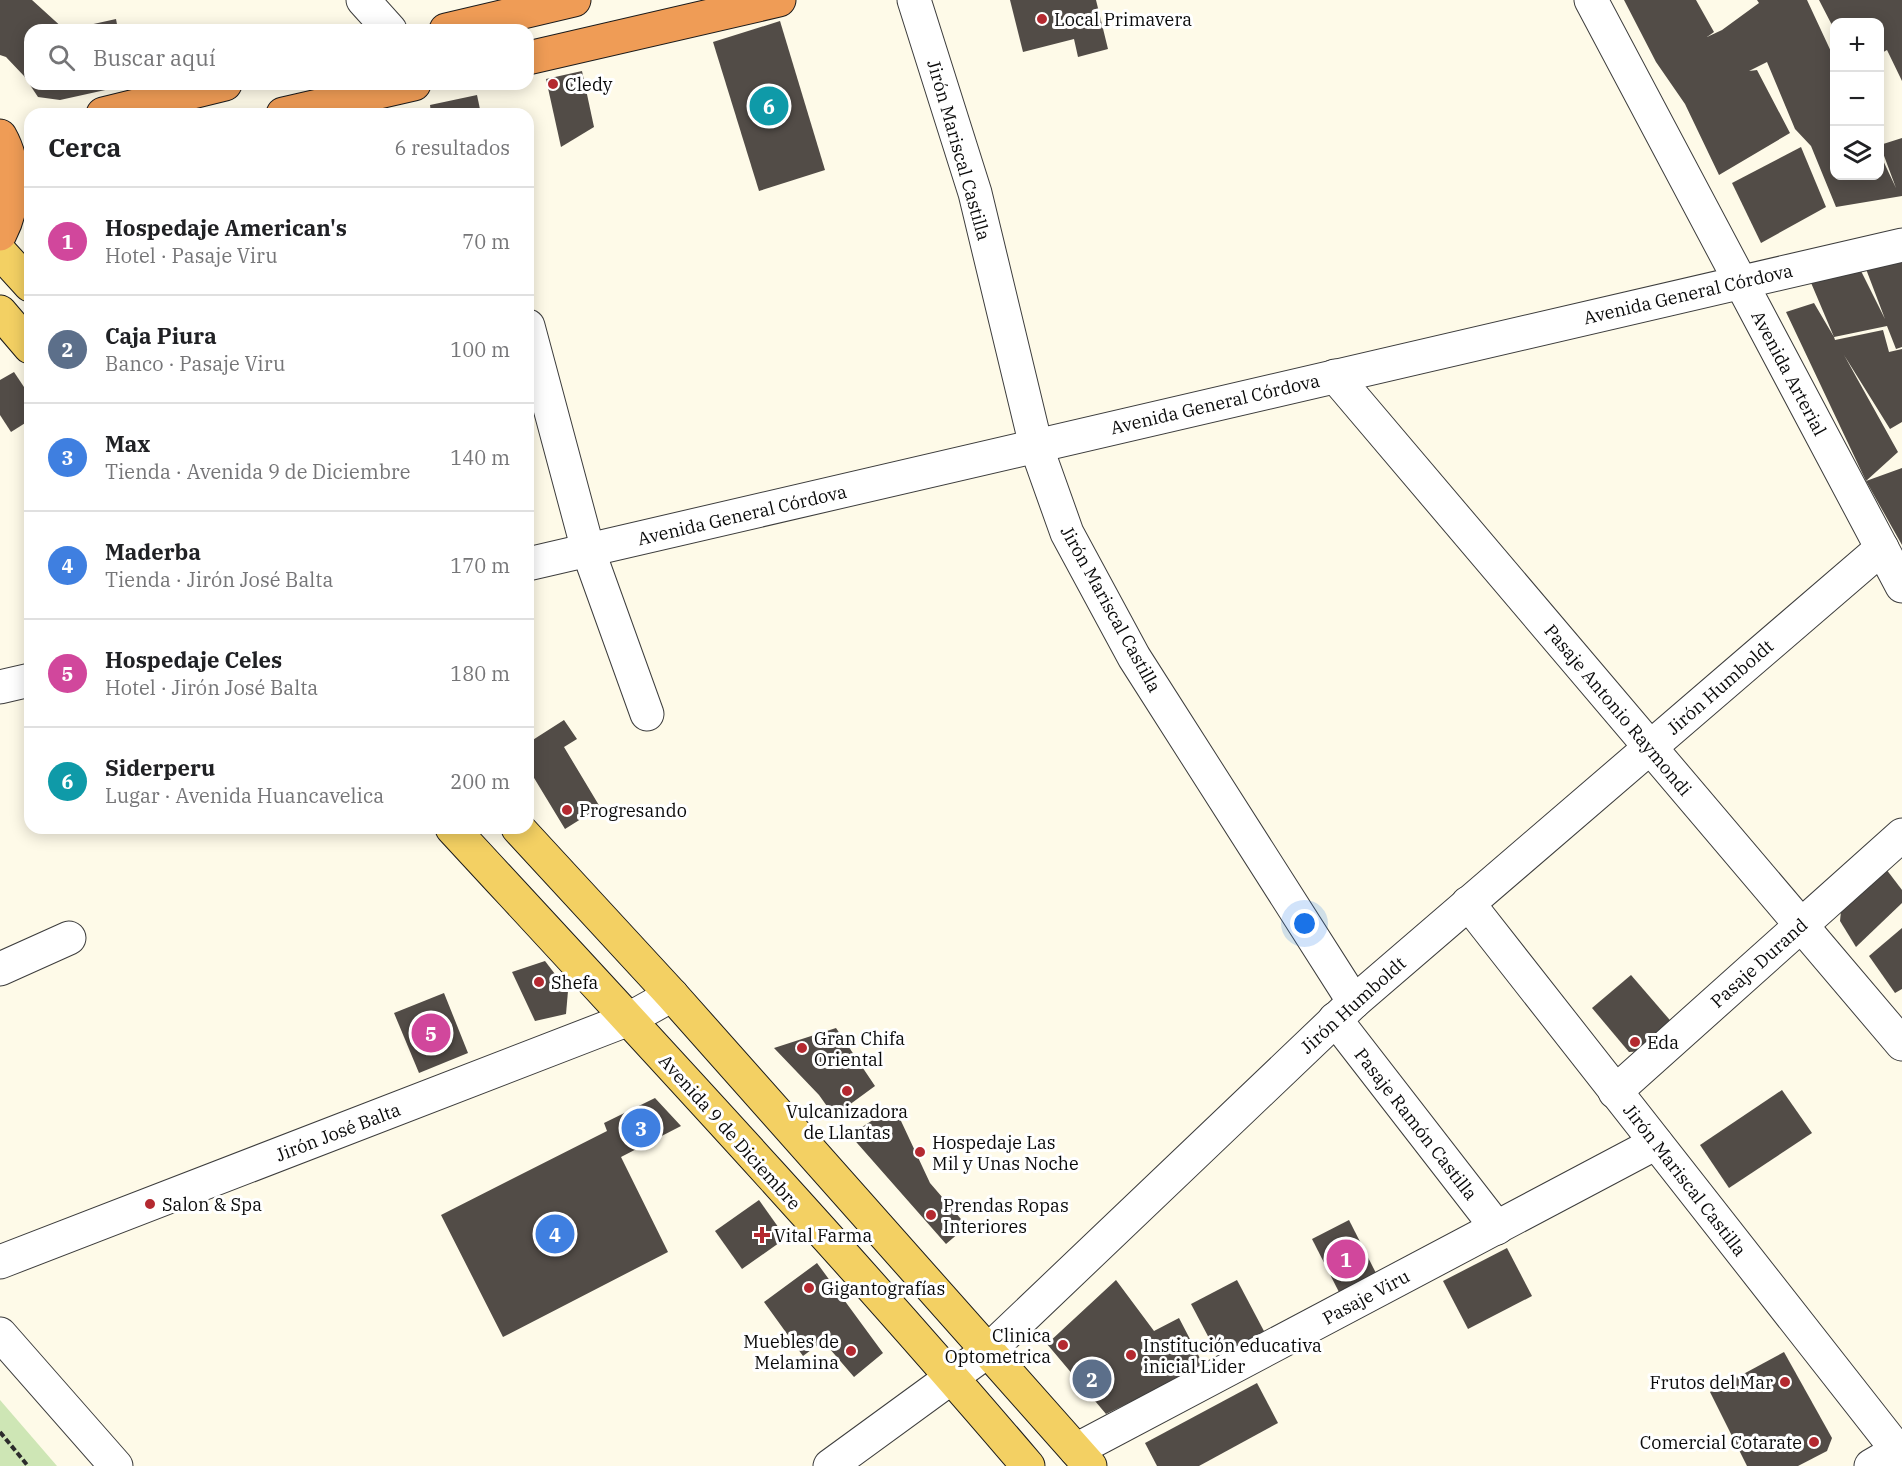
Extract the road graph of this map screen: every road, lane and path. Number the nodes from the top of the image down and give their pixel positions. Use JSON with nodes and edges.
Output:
{"nodes":[{"id":1,"x":363,"y":0,"type":"edge"},
{"id":2,"x":574,"y":0,"type":"edge"},
{"id":3,"x":779,"y":0,"type":"edge"},
{"id":4,"x":914,"y":0,"type":"edge"},
{"id":5,"x":1591,"y":0,"type":"edge"},
{"id":6,"x":385,"y":24,"type":"edge"},
{"id":7,"x":472,"y":24,"type":"edge"},
{"id":8,"x":534,"y":57,"type":"edge"},
{"id":9,"x":201,"y":90,"type":"edge"},
{"id":10,"x":388,"y":90,"type":"edge"},
{"id":11,"x":127,"y":108,"type":"edge"},
{"id":12,"x":309,"y":108,"type":"edge"},
{"id":13,"x":11,"y":136,"type":"edge"},
{"id":14,"x":21,"y":174,"type":"edge"},
{"id":15,"x":0,"y":234,"type":"edge"},
{"id":16,"x":1902,"y":245,"type":"edge"},
{"id":17,"x":0,"y":252,"type":"edge"},
{"id":18,"x":24,"y":278,"type":"edge"},
{"id":19,"x":1741,"y":282,"type":"junction"},
{"id":20,"x":0,"y":312,"type":"edge"},
{"id":21,"x":24,"y":340,"type":"edge"},
{"id":22,"x":534,"y":348,"type":"edge"},
{"id":23,"x":1335,"y":376,"type":"junction"},
{"id":24,"x":1036,"y":446,"type":"junction"},
{"id":25,"x":1882,"y":548,"type":"junction"},
{"id":26,"x":588,"y":550,"type":"junction"},
{"id":27,"x":534,"y":563,"type":"edge"},
{"id":28,"x":1902,"y":586,"type":"edge"},
{"id":29,"x":24,"y":681,"type":"edge"},
{"id":30,"x":0,"y":687,"type":"edge"},
{"id":31,"x":647,"y":714,"type":"dead end"},
{"id":32,"x":1650,"y":747,"type":"junction"},
{"id":33,"x":458,"y":834,"type":"edge"},
{"id":34,"x":524,"y":834,"type":"edge"},
{"id":35,"x":1902,"y":835,"type":"edge"},
{"id":36,"x":1468,"y":903,"type":"junction"},
{"id":37,"x":1801,"y":926,"type":"junction"},
{"id":38,"x":69,"y":938,"type":"dead end"},
{"id":39,"x":0,"y":969,"type":"edge"},
{"id":40,"x":672,"y":995,"type":"junction"},
{"id":41,"x":1345,"y":1010,"type":"junction"},
{"id":42,"x":629,"y":1019,"type":"junction"},
{"id":43,"x":1902,"y":1044,"type":"edge"},
{"id":44,"x":1616,"y":1092,"type":"junction"},
{"id":45,"x":1656,"y":1143,"type":"junction"},
{"id":46,"x":1497,"y":1228,"type":"junction"},
{"id":47,"x":0,"y":1262,"type":"edge"},
{"id":48,"x":0,"y":1334,"type":"edge"},
{"id":49,"x":989,"y":1350,"type":"junction"},
{"id":50,"x":952,"y":1377,"type":"junction"},
{"id":51,"x":0,"y":1432,"type":"edge"},
{"id":52,"x":1893,"y":1455,"type":"edge"},
{"id":53,"x":1083,"y":1458,"type":"edge"},
{"id":54,"x":28,"y":1466,"type":"edge"},
{"id":55,"x":116,"y":1466,"type":"edge"},
{"id":56,"x":830,"y":1466,"type":"edge"},
{"id":57,"x":1028,"y":1466,"type":"edge"}],
"edges":[{"from":1,"to":6,"type":"street"},
{"from":2,"to":7,"type":"highway"},
{"from":3,"to":8,"type":"highway"},
{"from":4,"to":24,"type":"street","name":"Jirón Mariscal Castilla"},
{"from":5,"to":19,"type":"street","name":"Avenida Arterial"},
{"from":9,"to":11,"type":"highway"},
{"from":10,"to":12,"type":"highway"},
{"from":13,"to":14,"type":"highway"},
{"from":14,"to":15,"type":"highway"},
{"from":16,"to":19,"type":"street","name":"Avenida General Córdova"},
{"from":17,"to":18,"type":"main road"},
{"from":19,"to":23,"type":"street","name":"Avenida General Córdova"},
{"from":19,"to":25,"type":"street","name":"Avenida Arterial"},
{"from":20,"to":21,"type":"main road"},
{"from":22,"to":26,"type":"street"},
{"from":23,"to":24,"type":"street","name":"Avenida General Córdova"},
{"from":23,"to":32,"type":"street","name":"Pasaje Antonio Raymondi"},
{"from":24,"to":26,"type":"street","name":"Avenida General Córdova"},
{"from":24,"to":41,"type":"street","name":"Jirón Mariscal Castilla"},
{"from":25,"to":28,"type":"street","name":"Avenida Arterial"},
{"from":25,"to":32,"type":"street","name":"Jirón Humboldt"},
{"from":26,"to":27,"type":"street","name":"Avenida General Córdova"},
{"from":26,"to":31,"type":"street"},
{"from":29,"to":30,"type":"street"},
{"from":32,"to":36,"type":"street","name":"Jirón Humboldt"},
{"from":32,"to":37,"type":"street","name":"Pasaje Antonio Raymondi"},
{"from":33,"to":42,"type":"main road","name":"Avenida 9 de Diciembre"},
{"from":34,"to":40,"type":"main road"},
{"from":35,"to":37,"type":"street","name":"Pasaje Durand"},
{"from":36,"to":41,"type":"street","name":"Jirón Humboldt"},
{"from":36,"to":44,"type":"street","name":"Jirón Mariscal Castilla"},
{"from":37,"to":43,"type":"street","name":"Pasaje Antonio Raymondi"},
{"from":37,"to":44,"type":"street","name":"Pasaje Durand"},
{"from":38,"to":39,"type":"street"},
{"from":40,"to":42,"type":"street","name":"Jirón José Balta"},
{"from":40,"to":49,"type":"main road"},
{"from":41,"to":46,"type":"street","name":"Pasaje Ramón Castilla"},
{"from":41,"to":49,"type":"street","name":"Jirón Humboldt"},
{"from":42,"to":47,"type":"street","name":"Jirón José Balta"},
{"from":42,"to":50,"type":"main road","name":"Avenida 9 de Diciembre"},
{"from":44,"to":45,"type":"street","name":"Jirón Mariscal Castilla"},
{"from":45,"to":46,"type":"street","name":"Pasaje Viru"},
{"from":45,"to":52,"type":"street","name":"Jirón Mariscal Castilla"},
{"from":46,"to":53,"type":"street","name":"Pasaje Viru"},
{"from":48,"to":55,"type":"street"},
{"from":49,"to":50,"type":"street","name":"Jirón Humboldt"},
{"from":49,"to":53,"type":"main road"},
{"from":50,"to":56,"type":"street","name":"Jirón Humboldt"},
{"from":50,"to":57,"type":"main road","name":"Avenida 9 de Diciembre"},
{"from":51,"to":54,"type":"path"}]}
